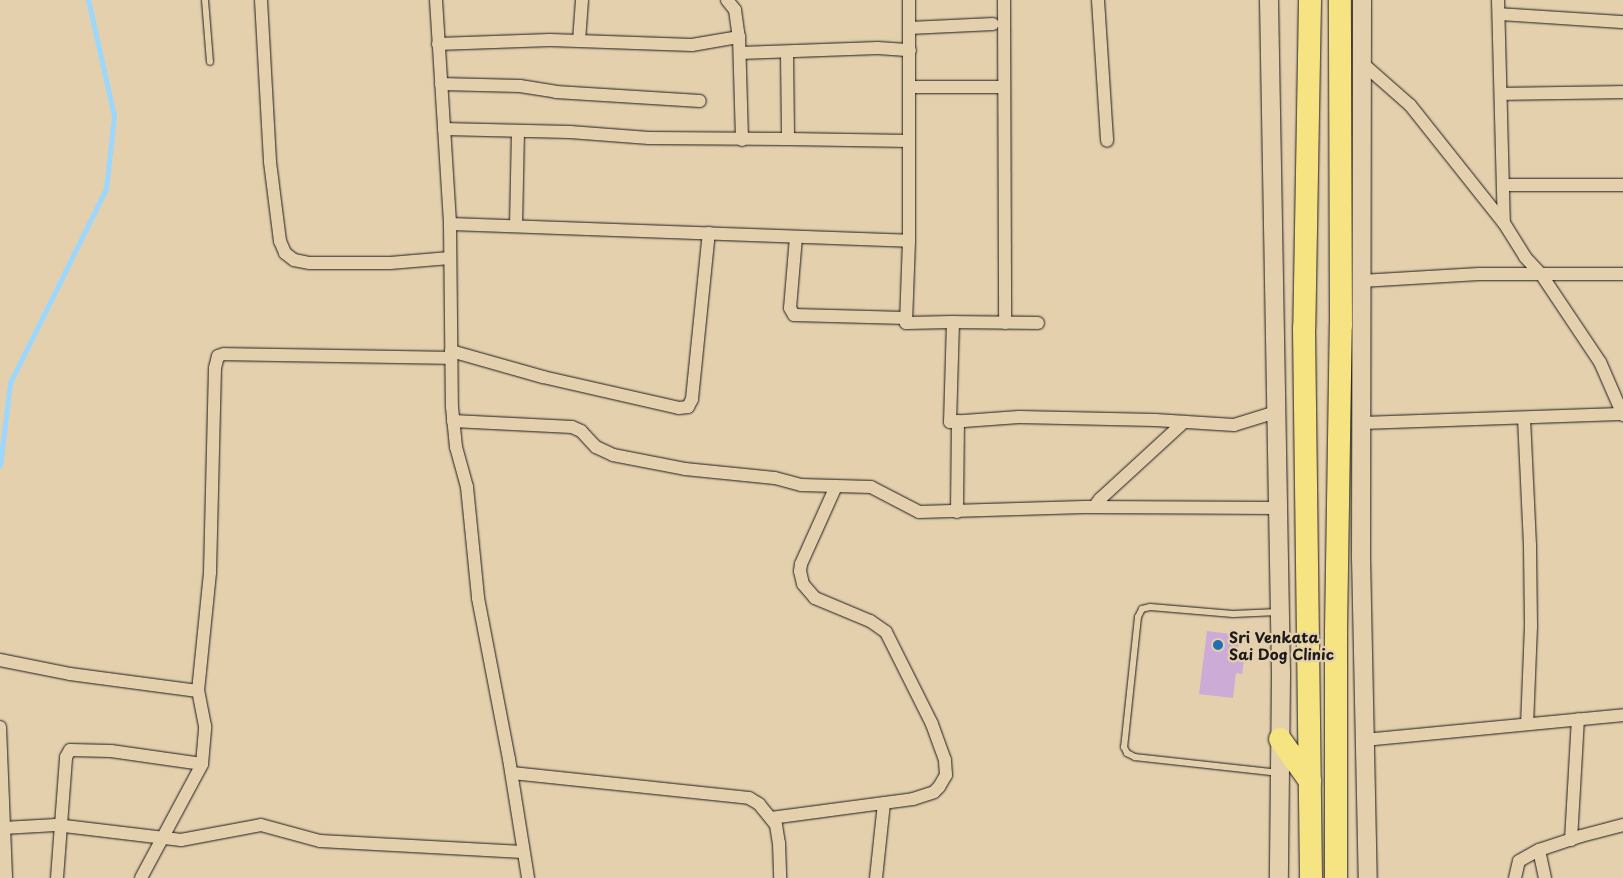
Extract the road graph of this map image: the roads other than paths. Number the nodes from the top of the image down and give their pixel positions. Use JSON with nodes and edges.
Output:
{"nodes":[{"id":1,"x":205,"y":0,"type":"edge"},
{"id":2,"x":261,"y":0,"type":"edge"},
{"id":3,"x":436,"y":0,"type":"edge"},
{"id":4,"x":582,"y":0,"type":"edge"},
{"id":5,"x":727,"y":0,"type":"edge"},
{"id":6,"x":910,"y":0,"type":"edge"},
{"id":7,"x":1004,"y":0,"type":"edge"},
{"id":8,"x":1098,"y":0,"type":"edge"},
{"id":9,"x":1269,"y":0,"type":"edge"},
{"id":10,"x":1310,"y":0,"type":"edge"},
{"id":11,"x":1340,"y":0,"type":"edge"},
{"id":12,"x":1362,"y":0,"type":"edge"},
{"id":13,"x":1498,"y":0,"type":"edge"},
{"id":14,"x":1499,"y":14,"type":"junction"},
{"id":15,"x":1623,"y":22,"type":"edge"},
{"id":16,"x":993,"y":24,"type":"dead end"},
{"id":17,"x":910,"y":28,"type":"junction"},
{"id":18,"x":739,"y":37,"type":"junction"},
{"id":19,"x":579,"y":42,"type":"junction"},
{"id":20,"x":438,"y":44,"type":"junction"},
{"id":21,"x":910,"y":50,"type":"junction"},
{"id":22,"x":740,"y":53,"type":"junction"},
{"id":23,"x":786,"y":53,"type":"junction"},
{"id":24,"x":210,"y":62,"type":"dead end"},
{"id":25,"x":1361,"y":62,"type":"junction"},
{"id":26,"x":441,"y":84,"type":"junction"},
{"id":27,"x":1004,"y":86,"type":"junction"},
{"id":28,"x":909,"y":87,"type":"junction"},
{"id":29,"x":1623,"y":92,"type":"edge"},
{"id":30,"x":1501,"y":94,"type":"junction"},
{"id":31,"x":700,"y":101,"type":"dead end"},
{"id":32,"x":444,"y":129,"type":"junction"},
{"id":33,"x":518,"y":131,"type":"junction"},
{"id":34,"x":788,"y":139,"type":"junction"},
{"id":35,"x":742,"y":140,"type":"junction"},
{"id":36,"x":909,"y":141,"type":"junction"},
{"id":37,"x":1107,"y":141,"type":"dead end"},
{"id":38,"x":1503,"y":185,"type":"junction"},
{"id":39,"x":1623,"y":185,"type":"edge"},
{"id":40,"x":1504,"y":223,"type":"junction"},
{"id":41,"x":450,"y":224,"type":"junction"},
{"id":42,"x":516,"y":226,"type":"junction"},
{"id":43,"x":710,"y":233,"type":"junction"},
{"id":44,"x":796,"y":237,"type":"junction"},
{"id":45,"x":909,"y":241,"type":"junction"},
{"id":46,"x":450,"y":258,"type":"junction"},
{"id":47,"x":1541,"y":274,"type":"junction"},
{"id":48,"x":1623,"y":274,"type":"edge"},
{"id":49,"x":1361,"y":281,"type":"junction"},
{"id":50,"x":906,"y":318,"type":"junction"},
{"id":51,"x":954,"y":322,"type":"junction"},
{"id":52,"x":1005,"y":323,"type":"junction"},
{"id":53,"x":1038,"y":323,"type":"dead end"},
{"id":54,"x":451,"y":355,"type":"junction"},
{"id":55,"x":1276,"y":412,"type":"junction"},
{"id":56,"x":1622,"y":415,"type":"edge"},
{"id":57,"x":1524,"y":418,"type":"junction"},
{"id":58,"x":453,"y":421,"type":"junction"},
{"id":59,"x":958,"y":421,"type":"junction"},
{"id":60,"x":1184,"y":422,"type":"junction"},
{"id":61,"x":1361,"y":423,"type":"junction"},
{"id":62,"x":836,"y":486,"type":"junction"},
{"id":63,"x":1094,"y":507,"type":"junction"},
{"id":64,"x":1278,"y":508,"type":"junction"},
{"id":65,"x":957,"y":512,"type":"junction"},
{"id":66,"x":1280,"y":612,"type":"junction"},
{"id":67,"x":0,"y":660,"type":"edge"},
{"id":68,"x":198,"y":691,"type":"junction"},
{"id":69,"x":1623,"y":715,"type":"edge"},
{"id":70,"x":1578,"y":719,"type":"junction"},
{"id":71,"x":1527,"y":724,"type":"junction"},
{"id":72,"x":0,"y":727,"type":"edge"},
{"id":73,"x":1280,"y":740,"type":"junction"},
{"id":74,"x":1365,"y":740,"type":"junction"},
{"id":75,"x":202,"y":764,"type":"junction"},
{"id":76,"x":512,"y":773,"type":"junction"},
{"id":77,"x":1280,"y":773,"type":"junction"},
{"id":78,"x":1310,"y":781,"type":"junction"},
{"id":79,"x":884,"y":803,"type":"junction"},
{"id":80,"x":771,"y":818,"type":"junction"},
{"id":81,"x":62,"y":825,"type":"junction"},
{"id":82,"x":1623,"y":825,"type":"edge"},
{"id":83,"x":3,"y":834,"type":"edge"},
{"id":84,"x":163,"y":838,"type":"junction"},
{"id":85,"x":1570,"y":840,"type":"junction"},
{"id":86,"x":1539,"y":850,"type":"junction"},
{"id":87,"x":523,"y":852,"type":"junction"},
{"id":88,"x":6,"y":878,"type":"edge"},
{"id":89,"x":57,"y":878,"type":"edge"},
{"id":90,"x":141,"y":878,"type":"edge"},
{"id":91,"x":528,"y":878,"type":"edge"},
{"id":92,"x":780,"y":878,"type":"edge"},
{"id":93,"x":876,"y":878,"type":"edge"},
{"id":94,"x":1279,"y":878,"type":"edge"},
{"id":95,"x":1311,"y":878,"type":"edge"},
{"id":96,"x":1336,"y":878,"type":"edge"},
{"id":97,"x":1368,"y":878,"type":"edge"},
{"id":98,"x":1515,"y":878,"type":"edge"},
{"id":99,"x":1545,"y":878,"type":"edge"}],
"edges":[{"from":1,"to":24,"type":"lane"},
{"from":2,"to":46,"type":"street"},
{"from":3,"to":20,"type":"street"},
{"from":4,"to":19,"type":"street"},
{"from":5,"to":18,"type":"street"},
{"from":6,"to":17,"type":"street"},
{"from":7,"to":27,"type":"street"},
{"from":8,"to":37,"type":"street"},
{"from":9,"to":55,"type":"street"},
{"from":10,"to":78,"type":"highway"},
{"from":11,"to":96,"type":"highway"},
{"from":12,"to":25,"type":"street"},
{"from":13,"to":14,"type":"street"},
{"from":14,"to":15,"type":"street"},
{"from":14,"to":30,"type":"street"},
{"from":16,"to":17,"type":"street"},
{"from":17,"to":21,"type":"street"},
{"from":18,"to":19,"type":"street"},
{"from":18,"to":22,"type":"street"},
{"from":19,"to":20,"type":"street"},
{"from":20,"to":26,"type":"street"},
{"from":21,"to":23,"type":"street"},
{"from":21,"to":28,"type":"street"},
{"from":22,"to":23,"type":"street"},
{"from":22,"to":35,"type":"street"},
{"from":23,"to":34,"type":"street"},
{"from":25,"to":40,"type":"street"},
{"from":25,"to":49,"type":"street"},
{"from":26,"to":31,"type":"street"},
{"from":26,"to":32,"type":"street"},
{"from":27,"to":28,"type":"street"},
{"from":27,"to":52,"type":"street"},
{"from":28,"to":36,"type":"street"},
{"from":29,"to":30,"type":"street"},
{"from":30,"to":38,"type":"street"},
{"from":32,"to":33,"type":"street"},
{"from":32,"to":41,"type":"street"},
{"from":33,"to":35,"type":"street"},
{"from":33,"to":42,"type":"street"},
{"from":34,"to":35,"type":"street"},
{"from":34,"to":36,"type":"street"},
{"from":36,"to":45,"type":"street"},
{"from":38,"to":39,"type":"street"},
{"from":38,"to":40,"type":"street"},
{"from":40,"to":47,"type":"street"},
{"from":41,"to":42,"type":"street"},
{"from":41,"to":46,"type":"street"},
{"from":42,"to":43,"type":"street"},
{"from":43,"to":44,"type":"street"},
{"from":43,"to":54,"type":"street"},
{"from":44,"to":45,"type":"street"},
{"from":44,"to":50,"type":"street"},
{"from":45,"to":50,"type":"street"},
{"from":46,"to":54,"type":"street"},
{"from":47,"to":48,"type":"street"},
{"from":47,"to":49,"type":"street"},
{"from":47,"to":56,"type":"street"},
{"from":49,"to":61,"type":"street"},
{"from":50,"to":51,"type":"street"},
{"from":51,"to":52,"type":"street"},
{"from":51,"to":59,"type":"street"},
{"from":52,"to":53,"type":"street"},
{"from":54,"to":58,"type":"street"},
{"from":54,"to":68,"type":"street"},
{"from":55,"to":60,"type":"street"},
{"from":55,"to":64,"type":"street"},
{"from":56,"to":57,"type":"street"},
{"from":57,"to":61,"type":"street"},
{"from":57,"to":71,"type":"street"},
{"from":58,"to":62,"type":"street"},
{"from":58,"to":76,"type":"street"},
{"from":59,"to":60,"type":"street"},
{"from":59,"to":65,"type":"street"},
{"from":60,"to":63,"type":"street"},
{"from":61,"to":74,"type":"street"},
{"from":62,"to":65,"type":"street"},
{"from":62,"to":79,"type":"street"},
{"from":63,"to":64,"type":"street"},
{"from":63,"to":65,"type":"street"},
{"from":64,"to":66,"type":"street"},
{"from":66,"to":73,"type":"street"},
{"from":66,"to":77,"type":"lane"},
{"from":67,"to":68,"type":"street"},
{"from":68,"to":75,"type":"street"},
{"from":69,"to":70,"type":"street"},
{"from":70,"to":71,"type":"street"},
{"from":70,"to":85,"type":"street"},
{"from":71,"to":74,"type":"street"},
{"from":72,"to":83,"type":"street"},
{"from":73,"to":77,"type":"street"},
{"from":73,"to":78,"type":"highway"},
{"from":74,"to":97,"type":"street"},
{"from":75,"to":81,"type":"street"},
{"from":75,"to":84,"type":"street"},
{"from":76,"to":80,"type":"street"},
{"from":76,"to":87,"type":"street"},
{"from":77,"to":94,"type":"street"},
{"from":78,"to":95,"type":"highway"},
{"from":79,"to":80,"type":"street"},
{"from":79,"to":93,"type":"street"},
{"from":80,"to":92,"type":"street"},
{"from":81,"to":83,"type":"street"},
{"from":81,"to":84,"type":"street"},
{"from":81,"to":89,"type":"street"},
{"from":82,"to":85,"type":"street"},
{"from":83,"to":88,"type":"street"},
{"from":84,"to":87,"type":"street"},
{"from":84,"to":90,"type":"street"},
{"from":85,"to":86,"type":"street"},
{"from":86,"to":98,"type":"street"},
{"from":86,"to":99,"type":"street"},
{"from":87,"to":91,"type":"street"}]}
